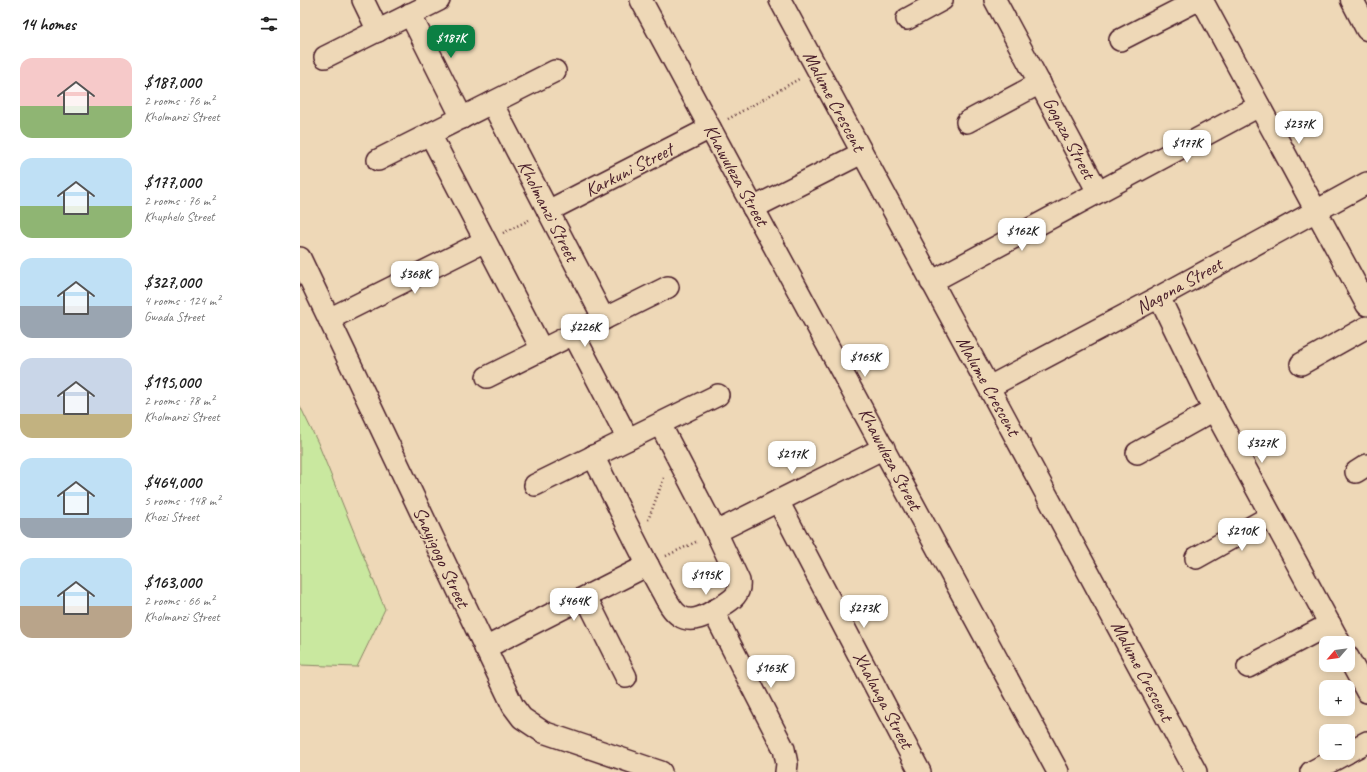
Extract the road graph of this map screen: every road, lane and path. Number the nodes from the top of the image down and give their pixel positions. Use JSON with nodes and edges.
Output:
{"nodes":[{"id":1,"x":362,"y":0,"type":"edge"},
{"id":2,"x":439,"y":0,"type":"edge"},
{"id":3,"x":641,"y":0,"type":"edge"},
{"id":4,"x":780,"y":0,"type":"edge"},
{"id":5,"x":942,"y":0,"type":"edge"},
{"id":6,"x":995,"y":0,"type":"edge"},
{"id":7,"x":1198,"y":0,"type":"edge"},
{"id":8,"x":1202,"y":0,"type":"edge"},
{"id":9,"x":1352,"y":0,"type":"edge"},
{"id":10,"x":410,"y":14,"type":"junction"},
{"id":11,"x":907,"y":19,"type":"dead end"},
{"id":12,"x":1367,"y":28,"type":"edge"},
{"id":13,"x":378,"y":30,"type":"junction"},
{"id":14,"x":1120,"y":40,"type":"dead end"},
{"id":15,"x":325,"y":57,"type":"dead end"},
{"id":16,"x":817,"y":70,"type":"junction"},
{"id":17,"x":555,"y":71,"type":"dead end"},
{"id":18,"x":1040,"y":83,"type":"junction"},
{"id":19,"x":492,"y":103,"type":"junction"},
{"id":20,"x":1259,"y":106,"type":"junction"},
{"id":21,"x":462,"y":118,"type":"junction"},
{"id":22,"x":967,"y":122,"type":"dead end"},
{"id":23,"x":710,"y":128,"type":"junction"},
{"id":24,"x":430,"y":134,"type":"junction"},
{"id":25,"x":862,"y":153,"type":"junction"},
{"id":26,"x":378,"y":160,"type":"dead end"},
{"id":27,"x":1367,"y":183,"type":"edge"},
{"id":28,"x":1098,"y":192,"type":"junction"},
{"id":29,"x":753,"y":208,"type":"junction"},
{"id":30,"x":1315,"y":210,"type":"junction"},
{"id":31,"x":548,"y":211,"type":"junction"},
{"id":32,"x":486,"y":242,"type":"junction"},
{"id":33,"x":300,"y":258,"type":"edge"},
{"id":34,"x":931,"y":282,"type":"junction"},
{"id":35,"x":668,"y":287,"type":"dead end"},
{"id":36,"x":1158,"y":298,"type":"junction"},
{"id":37,"x":1367,"y":305,"type":"edge"},
{"id":38,"x":604,"y":319,"type":"junction"},
{"id":39,"x":329,"y":320,"type":"junction"},
{"id":40,"x":1367,"y":328,"type":"edge"},
{"id":41,"x":574,"y":335,"type":"junction"},
{"id":42,"x":542,"y":350,"type":"junction"},
{"id":43,"x":1301,"y":364,"type":"dead end"},
{"id":44,"x":487,"y":377,"type":"dead end"},
{"id":45,"x":989,"y":387,"type":"junction"},
{"id":46,"x":718,"y":395,"type":"dead end"},
{"id":47,"x":1214,"y":410,"type":"junction"},
{"id":48,"x":660,"y":424,"type":"junction"},
{"id":49,"x":628,"y":439,"type":"junction"},
{"id":50,"x":884,"y":448,"type":"junction"},
{"id":51,"x":674,"y":451,"type":"junction"},
{"id":52,"x":1137,"y":453,"type":"dead end"},
{"id":53,"x":593,"y":456,"type":"junction"},
{"id":54,"x":535,"y":485,"type":"dead end"},
{"id":55,"x":778,"y":500,"type":"junction"},
{"id":56,"x":1271,"y":516,"type":"junction"},
{"id":57,"x":647,"y":521,"type":"dead end"},
{"id":58,"x":716,"y":532,"type":"junction"},
{"id":59,"x":1196,"y":558,"type":"dead end"},
{"id":60,"x":648,"y":565,"type":"junction"},
{"id":61,"x":586,"y":597,"type":"junction"},
{"id":62,"x":713,"y":611,"type":"junction"},
{"id":63,"x":1330,"y":624,"type":"junction"},
{"id":64,"x":1336,"y":636,"type":"edge"},
{"id":65,"x":485,"y":648,"type":"junction"},
{"id":66,"x":1248,"y":667,"type":"dead end"},
{"id":67,"x":1355,"y":670,"type":"edge"},
{"id":68,"x":626,"y":677,"type":"dead end"},
{"id":69,"x":1367,"y":692,"type":"edge"},
{"id":70,"x":1367,"y":742,"type":"edge"},
{"id":71,"x":1355,"y":749,"type":"edge"},
{"id":72,"x":1334,"y":760,"type":"edge"},
{"id":73,"x":661,"y":772,"type":"edge"},
{"id":74,"x":786,"y":772,"type":"edge"},
{"id":75,"x":920,"y":772,"type":"edge"},
{"id":76,"x":1058,"y":772,"type":"edge"},
{"id":77,"x":1196,"y":772,"type":"edge"},
{"id":78,"x":1311,"y":772,"type":"edge"}],
"edges":[{"from":1,"to":13,"type":"street"},
{"from":2,"to":10,"type":"street"},
{"from":3,"to":23,"type":"street","name":"Khawuleza Street"},
{"from":4,"to":16,"type":"street","name":"Malume Crescent"},
{"from":5,"to":11,"type":"street"},
{"from":6,"to":18,"type":"street","name":"Gogaza Street"},
{"from":7,"to":14,"type":"street"},
{"from":8,"to":20,"type":"street"},
{"from":9,"to":12,"type":"street"},
{"from":10,"to":13,"type":"street"},
{"from":10,"to":21,"type":"street"},
{"from":13,"to":15,"type":"street"},
{"from":16,"to":23,"type":"path"},
{"from":16,"to":25,"type":"street","name":"Malume Crescent"},
{"from":17,"to":19,"type":"street"},
{"from":18,"to":22,"type":"street","name":"Gogaza Street"},
{"from":18,"to":28,"type":"street","name":"Gogaza Street"},
{"from":19,"to":21,"type":"street"},
{"from":19,"to":31,"type":"street","name":"Kholmanzi Street"},
{"from":20,"to":28,"type":"street"},
{"from":20,"to":30,"type":"street"},
{"from":21,"to":24,"type":"street"},
{"from":23,"to":29,"type":"street","name":"Khawuleza Street"},
{"from":23,"to":31,"type":"street","name":"Karkuni Street"},
{"from":24,"to":26,"type":"street"},
{"from":24,"to":32,"type":"street"},
{"from":25,"to":29,"type":"street"},
{"from":25,"to":34,"type":"street","name":"Malume Crescent"},
{"from":27,"to":30,"type":"street","name":"Nagona Street"},
{"from":28,"to":34,"type":"street"},
{"from":29,"to":50,"type":"street","name":"Khawuleza Street"},
{"from":30,"to":36,"type":"street","name":"Nagona Street"},
{"from":30,"to":37,"type":"street"},
{"from":31,"to":32,"type":"path"},
{"from":31,"to":38,"type":"street","name":"Kholmanzi Street"},
{"from":32,"to":39,"type":"street"},
{"from":32,"to":42,"type":"street"},
{"from":33,"to":39,"type":"street","name":"Snayigogo Street"},
{"from":34,"to":45,"type":"street","name":"Malume Crescent"},
{"from":35,"to":38,"type":"street"},
{"from":36,"to":45,"type":"street","name":"Nagona Street"},
{"from":36,"to":47,"type":"street"},
{"from":38,"to":41,"type":"street"},
{"from":39,"to":65,"type":"street","name":"Snayigogo Street"},
{"from":40,"to":43,"type":"street"},
{"from":41,"to":42,"type":"street"},
{"from":41,"to":49,"type":"street"},
{"from":42,"to":44,"type":"street"},
{"from":45,"to":77,"type":"street","name":"Malume Crescent"},
{"from":46,"to":48,"type":"street"},
{"from":47,"to":52,"type":"street"},
{"from":47,"to":56,"type":"street"},
{"from":48,"to":49,"type":"street"},
{"from":48,"to":51,"type":"street"},
{"from":49,"to":53,"type":"street"},
{"from":50,"to":55,"type":"street"},
{"from":50,"to":76,"type":"street","name":"Khawuleza Street"},
{"from":51,"to":57,"type":"path"},
{"from":51,"to":58,"type":"street"},
{"from":53,"to":54,"type":"street"},
{"from":53,"to":60,"type":"street"},
{"from":55,"to":58,"type":"street"},
{"from":55,"to":75,"type":"street","name":"Xhalanga Street"},
{"from":56,"to":59,"type":"street"},
{"from":56,"to":63,"type":"street"},
{"from":58,"to":60,"type":"path"},
{"from":58,"to":62,"type":"street"},
{"from":60,"to":61,"type":"street"},
{"from":60,"to":62,"type":"street"},
{"from":61,"to":65,"type":"street"},
{"from":61,"to":68,"type":"street"},
{"from":62,"to":74,"type":"street"},
{"from":63,"to":64,"type":"street"},
{"from":63,"to":66,"type":"street"},
{"from":65,"to":73,"type":"street","name":"Snayigogo Street"},
{"from":67,"to":69,"type":"street"},
{"from":70,"to":71,"type":"street"},
{"from":72,"to":78,"type":"street"}]}
